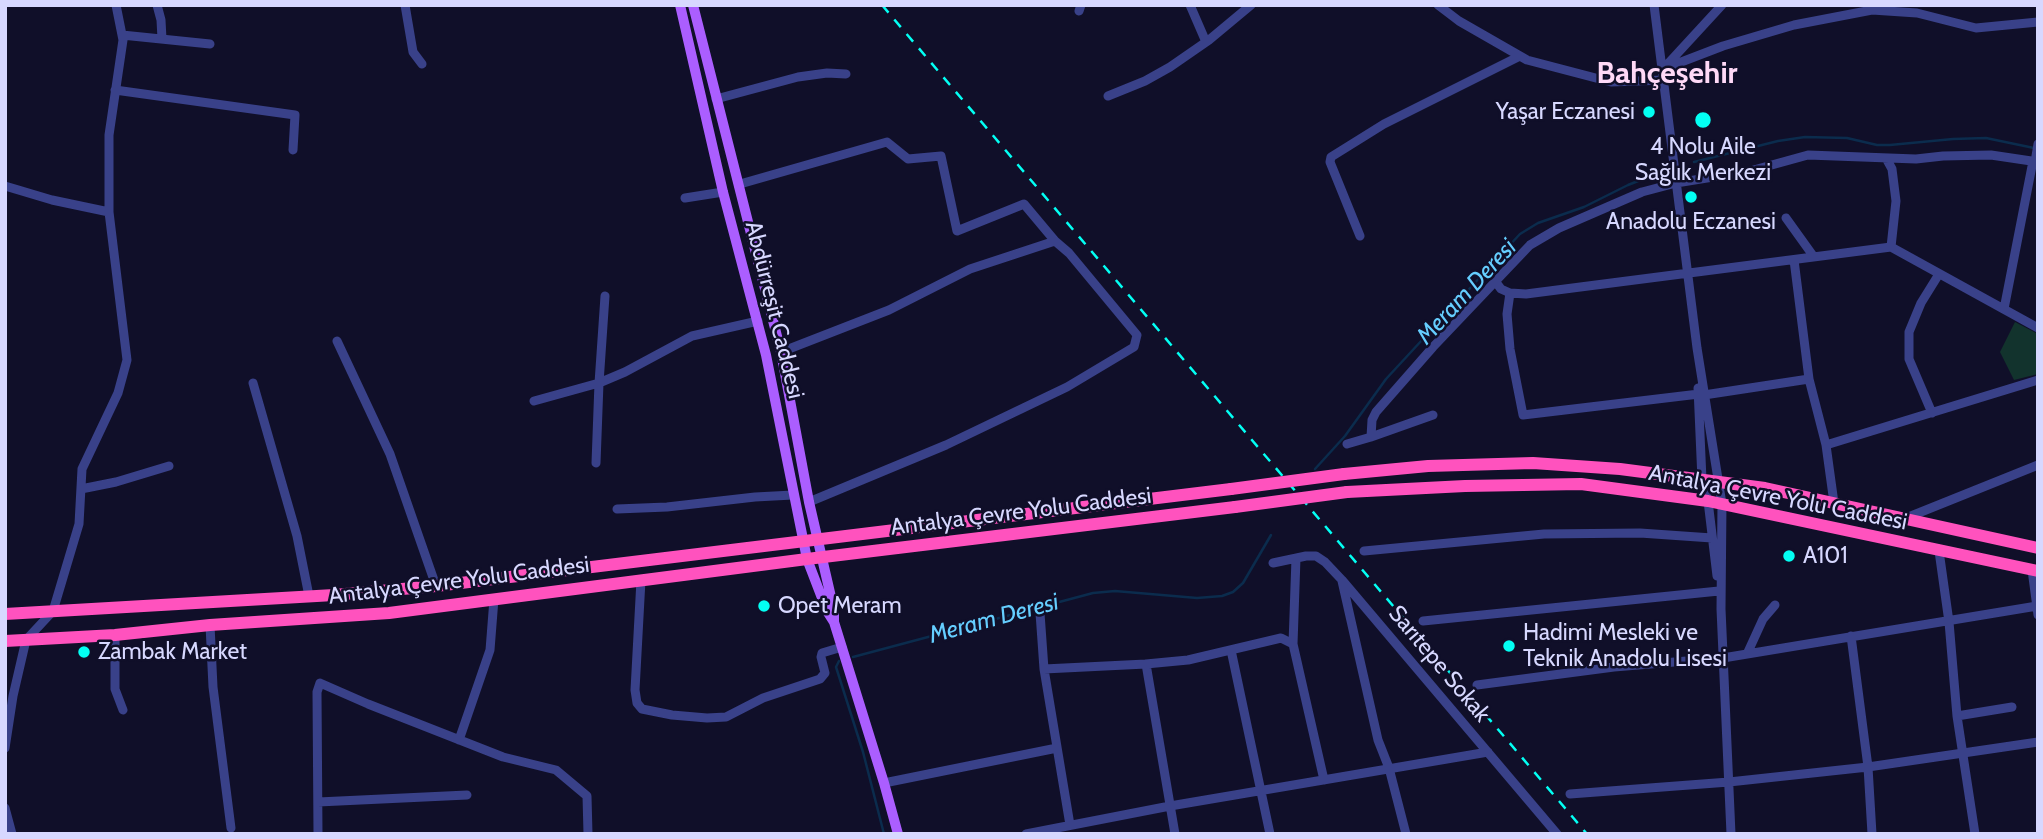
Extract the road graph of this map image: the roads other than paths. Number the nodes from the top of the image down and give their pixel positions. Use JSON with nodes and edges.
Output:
{"nodes":[{"id":1,"x":116,"y":5,"type":"edge"},
{"id":2,"x":157,"y":5,"type":"edge"},
{"id":3,"x":405,"y":5,"type":"edge"},
{"id":4,"x":680,"y":5,"type":"edge"},
{"id":5,"x":693,"y":5,"type":"edge"},
{"id":6,"x":1190,"y":5,"type":"edge"},
{"id":7,"x":1251,"y":5,"type":"edge"},
{"id":8,"x":1438,"y":5,"type":"edge"},
{"id":9,"x":1654,"y":5,"type":"edge"},
{"id":10,"x":1722,"y":5,"type":"edge"},
{"id":11,"x":2038,"y":22,"type":"edge"},
{"id":12,"x":122,"y":35,"type":"junction"},
{"id":13,"x":162,"y":39,"type":"junction"},
{"id":14,"x":1206,"y":42,"type":"junction"},
{"id":15,"x":210,"y":44,"type":"dead end"},
{"id":16,"x":1520,"y":56,"type":"junction"},
{"id":17,"x":422,"y":64,"type":"dead end"},
{"id":18,"x":846,"y":74,"type":"dead end"},
{"id":19,"x":1663,"y":74,"type":"junction"},
{"id":20,"x":115,"y":90,"type":"junction"},
{"id":21,"x":1108,"y":96,"type":"dead end"},
{"id":22,"x":716,"y":99,"type":"junction"},
{"id":23,"x":2038,"y":144,"type":"edge"},
{"id":24,"x":293,"y":150,"type":"dead end"},
{"id":25,"x":1886,"y":158,"type":"junction"},
{"id":26,"x":2035,"y":162,"type":"edge"},
{"id":27,"x":1676,"y":183,"type":"junction"},
{"id":28,"x":740,"y":184,"type":"junction"},
{"id":29,"x":5,"y":186,"type":"edge"},
{"id":30,"x":723,"y":192,"type":"junction"},
{"id":31,"x":685,"y":198,"type":"dead end"},
{"id":32,"x":109,"y":212,"type":"junction"},
{"id":33,"x":1786,"y":218,"type":"dead end"},
{"id":34,"x":1360,"y":236,"type":"dead end"},
{"id":35,"x":1055,"y":241,"type":"junction"},
{"id":36,"x":1891,"y":247,"type":"junction"},
{"id":37,"x":1814,"y":257,"type":"junction"},
{"id":38,"x":1794,"y":260,"type":"junction"},
{"id":39,"x":1688,"y":274,"type":"junction"},
{"id":40,"x":1939,"y":274,"type":"junction"},
{"id":41,"x":1495,"y":281,"type":"junction"},
{"id":42,"x":1510,"y":293,"type":"junction"},
{"id":43,"x":605,"y":296,"type":"dead end"},
{"id":44,"x":2004,"y":309,"type":"junction"},
{"id":45,"x":758,"y":321,"type":"junction"},
{"id":46,"x":2038,"y":328,"type":"edge"},
{"id":47,"x":337,"y":341,"type":"dead end"},
{"id":48,"x":781,"y":352,"type":"junction"},
{"id":49,"x":1809,"y":379,"type":"junction"},
{"id":50,"x":2038,"y":380,"type":"edge"},
{"id":51,"x":253,"y":383,"type":"dead end"},
{"id":52,"x":599,"y":383,"type":"junction"},
{"id":53,"x":1702,"y":395,"type":"junction"},
{"id":54,"x":534,"y":401,"type":"dead end"},
{"id":55,"x":1932,"y":413,"type":"junction"},
{"id":56,"x":1433,"y":415,"type":"dead end"},
{"id":57,"x":1371,"y":437,"type":"junction"},
{"id":58,"x":1347,"y":444,"type":"dead end"},
{"id":59,"x":1826,"y":445,"type":"junction"},
{"id":60,"x":596,"y":463,"type":"dead end"},
{"id":61,"x":2038,"y":465,"type":"edge"},
{"id":62,"x":169,"y":466,"type":"dead end"},
{"id":63,"x":1702,"y":480,"type":"junction"},
{"id":64,"x":1717,"y":482,"type":"junction"},
{"id":65,"x":81,"y":489,"type":"junction"},
{"id":66,"x":793,"y":495,"type":"junction"},
{"id":67,"x":1708,"y":501,"type":"junction"},
{"id":68,"x":809,"y":502,"type":"junction"},
{"id":69,"x":1834,"y":503,"type":"junction"},
{"id":70,"x":1722,"y":504,"type":"junction"},
{"id":71,"x":617,"y":509,"type":"dead end"},
{"id":72,"x":1906,"y":519,"type":"junction"},
{"id":73,"x":1712,"y":538,"type":"junction"},
{"id":74,"x":818,"y":541,"type":"junction"},
{"id":75,"x":803,"y":543,"type":"junction"},
{"id":76,"x":2038,"y":548,"type":"edge"},
{"id":77,"x":1364,"y":551,"type":"dead end"},
{"id":78,"x":1939,"y":551,"type":"junction"},
{"id":79,"x":822,"y":557,"type":"junction"},
{"id":80,"x":1296,"y":558,"type":"junction"},
{"id":81,"x":807,"y":559,"type":"junction"},
{"id":82,"x":1273,"y":563,"type":"dead end"},
{"id":83,"x":2035,"y":570,"type":"edge"},
{"id":84,"x":641,"y":580,"type":"junction"},
{"id":85,"x":1342,"y":580,"type":"junction"},
{"id":86,"x":436,"y":586,"type":"junction"},
{"id":87,"x":1719,"y":591,"type":"junction"},
{"id":88,"x":309,"y":596,"type":"junction"},
{"id":89,"x":494,"y":599,"type":"junction"},
{"id":90,"x":1775,"y":606,"type":"dead end"},
{"id":91,"x":1721,"y":609,"type":"junction"},
{"id":92,"x":53,"y":611,"type":"junction"},
{"id":93,"x":2037,"y":611,"type":"edge"},
{"id":94,"x":1040,"y":613,"type":"dead end"},
{"id":95,"x":5,"y":614,"type":"edge"},
{"id":96,"x":1423,"y":621,"type":"dead end"},
{"id":97,"x":834,"y":622,"type":"junction"},
{"id":98,"x":1949,"y":622,"type":"junction"},
{"id":99,"x":210,"y":625,"type":"junction"},
{"id":100,"x":115,"y":635,"type":"junction"},
{"id":101,"x":1851,"y":636,"type":"junction"},
{"id":102,"x":26,"y":639,"type":"junction"},
{"id":103,"x":5,"y":641,"type":"edge"},
{"id":104,"x":1293,"y":644,"type":"junction"},
{"id":105,"x":842,"y":647,"type":"junction"},
{"id":106,"x":1231,"y":650,"type":"junction"},
{"id":107,"x":1746,"y":654,"type":"junction"},
{"id":108,"x":1723,"y":658,"type":"junction"},
{"id":109,"x":1146,"y":664,"type":"junction"},
{"id":110,"x":1044,"y":669,"type":"junction"},
{"id":111,"x":1477,"y":685,"type":"dead end"},
{"id":112,"x":2012,"y":707,"type":"dead end"},
{"id":113,"x":123,"y":710,"type":"dead end"},
{"id":114,"x":1956,"y":716,"type":"junction"},
{"id":115,"x":459,"y":740,"type":"junction"},
{"id":116,"x":2038,"y":742,"type":"edge"},
{"id":117,"x":1057,"y":747,"type":"junction"},
{"id":118,"x":5,"y":748,"type":"edge"},
{"id":119,"x":1488,"y":751,"type":"junction"},
{"id":120,"x":1962,"y":754,"type":"junction"},
{"id":121,"x":1868,"y":767,"type":"junction"},
{"id":122,"x":1389,"y":768,"type":"junction"},
{"id":123,"x":1324,"y":780,"type":"junction"},
{"id":124,"x":1729,"y":782,"type":"junction"},
{"id":125,"x":884,"y":783,"type":"junction"},
{"id":126,"x":1262,"y":790,"type":"junction"},
{"id":127,"x":1570,"y":794,"type":"dead end"},
{"id":128,"x":467,"y":796,"type":"dead end"},
{"id":129,"x":318,"y":802,"type":"junction"},
{"id":130,"x":1170,"y":806,"type":"junction"},
{"id":131,"x":5,"y":808,"type":"edge"},
{"id":132,"x":1070,"y":825,"type":"junction"},
{"id":133,"x":231,"y":828,"type":"dead end"},
{"id":134,"x":12,"y":834,"type":"edge"},
{"id":135,"x":317,"y":834,"type":"edge"},
{"id":136,"x":588,"y":834,"type":"edge"},
{"id":137,"x":898,"y":834,"type":"edge"},
{"id":138,"x":1026,"y":834,"type":"edge"},
{"id":139,"x":1175,"y":834,"type":"edge"},
{"id":140,"x":1270,"y":834,"type":"edge"},
{"id":141,"x":1406,"y":834,"type":"edge"},
{"id":142,"x":1558,"y":834,"type":"edge"},
{"id":143,"x":1731,"y":834,"type":"edge"},
{"id":144,"x":1872,"y":834,"type":"edge"},
{"id":145,"x":1975,"y":834,"type":"edge"}],
"edges":[{"from":1,"to":12,"type":"street"},
{"from":2,"to":13,"type":"street"},
{"from":3,"to":17,"type":"street"},
{"from":4,"to":30,"type":"main road","name":"Abdürreşit Caddesi"},
{"from":5,"to":22,"type":"main road","name":"Abdürreşit Caddesi"},
{"from":6,"to":14,"type":"street"},
{"from":7,"to":14,"type":"street"},
{"from":8,"to":16,"type":"street"},
{"from":9,"to":19,"type":"street"},
{"from":10,"to":19,"type":"street"},
{"from":11,"to":19,"type":"street"},
{"from":12,"to":13,"type":"street"},
{"from":12,"to":20,"type":"street"},
{"from":13,"to":15,"type":"street"},
{"from":14,"to":21,"type":"street"},
{"from":16,"to":19,"type":"street"},
{"from":16,"to":34,"type":"street"},
{"from":18,"to":22,"type":"street"},
{"from":19,"to":27,"type":"street"},
{"from":20,"to":24,"type":"street"},
{"from":20,"to":32,"type":"street"},
{"from":22,"to":28,"type":"main road","name":"Abdürreşit Caddesi"},
{"from":23,"to":26,"type":"street"},
{"from":25,"to":26,"type":"street"},
{"from":25,"to":27,"type":"street"},
{"from":25,"to":36,"type":"street"},
{"from":26,"to":44,"type":"street"},
{"from":27,"to":39,"type":"street"},
{"from":27,"to":41,"type":"street"},
{"from":28,"to":35,"type":"street"},
{"from":28,"to":48,"type":"main road","name":"Abdürreşit Caddesi"},
{"from":29,"to":32,"type":"street"},
{"from":30,"to":31,"type":"street"},
{"from":30,"to":45,"type":"main road","name":"Abdürreşit Caddesi"},
{"from":32,"to":65,"type":"street"},
{"from":33,"to":37,"type":"street"},
{"from":35,"to":48,"type":"street"},
{"from":35,"to":68,"type":"street"},
{"from":36,"to":37,"type":"street"},
{"from":36,"to":40,"type":"street"},
{"from":37,"to":38,"type":"street"},
{"from":38,"to":39,"type":"street"},
{"from":38,"to":49,"type":"street"},
{"from":39,"to":42,"type":"street"},
{"from":39,"to":53,"type":"street"},
{"from":40,"to":44,"type":"street"},
{"from":40,"to":55,"type":"street"},
{"from":41,"to":42,"type":"street"},
{"from":41,"to":57,"type":"street"},
{"from":42,"to":53,"type":"street"},
{"from":43,"to":52,"type":"street"},
{"from":44,"to":46,"type":"street"},
{"from":45,"to":52,"type":"street"},
{"from":45,"to":66,"type":"main road","name":"Abdürreşit Caddesi"},
{"from":47,"to":86,"type":"street"},
{"from":48,"to":68,"type":"main road","name":"Abdürreşit Caddesi"},
{"from":49,"to":53,"type":"street"},
{"from":49,"to":59,"type":"street"},
{"from":50,"to":55,"type":"street"},
{"from":51,"to":88,"type":"street"},
{"from":52,"to":54,"type":"street"},
{"from":52,"to":60,"type":"street"},
{"from":53,"to":63,"type":"street"},
{"from":53,"to":64,"type":"street"},
{"from":55,"to":59,"type":"street"},
{"from":56,"to":57,"type":"street"},
{"from":57,"to":58,"type":"street"},
{"from":59,"to":69,"type":"street"},
{"from":61,"to":72,"type":"street"},
{"from":62,"to":65,"type":"street"},
{"from":63,"to":64,"type":"highway","name":"Antalya Çevre Yolu Caddesi"},
{"from":63,"to":67,"type":"street"},
{"from":63,"to":74,"type":"highway","name":"Antalya Çevre Yolu Caddesi","bridge":true},
{"from":64,"to":69,"type":"highway","name":"Antalya Çevre Yolu Caddesi"},
{"from":64,"to":70,"type":"street"},
{"from":65,"to":92,"type":"street"},
{"from":66,"to":71,"type":"street"},
{"from":66,"to":75,"type":"main road","name":"Abdürreşit Caddesi"},
{"from":67,"to":70,"type":"highway","name":"Antalya Çevre Yolu Caddesi"},
{"from":67,"to":73,"type":"street"},
{"from":67,"to":79,"type":"highway","name":"Antalya Çevre Yolu Caddesi","bridge":true},
{"from":68,"to":74,"type":"main road","name":"Abdürreşit Caddesi"},
{"from":69,"to":72,"type":"highway","name":"Antalya Çevre Yolu Caddesi"},
{"from":70,"to":78,"type":"highway","name":"Antalya Çevre Yolu Caddesi"},
{"from":70,"to":91,"type":"street"},
{"from":72,"to":76,"type":"highway","name":"Antalya Çevre Yolu Caddesi"},
{"from":73,"to":77,"type":"street"},
{"from":73,"to":87,"type":"street"},
{"from":74,"to":75,"type":"highway","name":"Antalya Çevre Yolu Caddesi"},
{"from":74,"to":79,"type":"main road","name":"Abdürreşit Caddesi"},
{"from":75,"to":81,"type":"main road","name":"Abdürreşit Caddesi"},
{"from":75,"to":86,"type":"highway","name":"Antalya Çevre Yolu Caddesi"},
{"from":78,"to":83,"type":"highway","name":"Antalya Çevre Yolu Caddesi"},
{"from":78,"to":98,"type":"street"},
{"from":79,"to":81,"type":"highway","name":"Antalya Çevre Yolu Caddesi"},
{"from":79,"to":97,"type":"main road","name":"Abdürreşit Caddesi"},
{"from":80,"to":82,"type":"street","name":"Sarıtepe Sokak"},
{"from":80,"to":85,"type":"street","name":"Sarıtepe Sokak"},
{"from":80,"to":104,"type":"street"},
{"from":81,"to":84,"type":"highway","name":"Antalya Çevre Yolu Caddesi"},
{"from":81,"to":97,"type":"main road","name":"Abdürreşit Caddesi"},
{"from":83,"to":93,"type":"street"},
{"from":84,"to":89,"type":"highway","name":"Antalya Çevre Yolu Caddesi"},
{"from":84,"to":105,"type":"street"},
{"from":85,"to":119,"type":"street","name":"Sarıtepe Sokak"},
{"from":85,"to":122,"type":"street"},
{"from":86,"to":88,"type":"highway","name":"Antalya Çevre Yolu Caddesi"},
{"from":87,"to":91,"type":"street"},
{"from":87,"to":96,"type":"street"},
{"from":88,"to":92,"type":"highway","name":"Antalya Çevre Yolu Caddesi"},
{"from":89,"to":99,"type":"highway","name":"Antalya Çevre Yolu Caddesi"},
{"from":89,"to":115,"type":"street"},
{"from":90,"to":107,"type":"street"},
{"from":91,"to":108,"type":"street"},
{"from":92,"to":95,"type":"highway","name":"Antalya Çevre Yolu Caddesi"},
{"from":92,"to":102,"type":"street"},
{"from":93,"to":98,"type":"street"},
{"from":94,"to":110,"type":"street"},
{"from":97,"to":105,"type":"main road","name":"Abdürreşit Caddesi"},
{"from":98,"to":101,"type":"street"},
{"from":98,"to":114,"type":"street"},
{"from":99,"to":100,"type":"highway","name":"Antalya Çevre Yolu Caddesi"},
{"from":99,"to":133,"type":"street"},
{"from":100,"to":102,"type":"highway","name":"Antalya Çevre Yolu Caddesi"},
{"from":100,"to":113,"type":"street"},
{"from":101,"to":107,"type":"street"},
{"from":101,"to":121,"type":"street"},
{"from":102,"to":103,"type":"highway","name":"Antalya Çevre Yolu Caddesi"},
{"from":102,"to":118,"type":"street"},
{"from":104,"to":106,"type":"street"},
{"from":104,"to":123,"type":"street"},
{"from":105,"to":125,"type":"main road","name":"Abdürreşit Caddesi"},
{"from":106,"to":109,"type":"street"},
{"from":106,"to":126,"type":"street"},
{"from":107,"to":108,"type":"street"},
{"from":108,"to":111,"type":"street"},
{"from":108,"to":124,"type":"street"},
{"from":109,"to":110,"type":"street"},
{"from":109,"to":130,"type":"street"},
{"from":110,"to":117,"type":"street"},
{"from":112,"to":114,"type":"street"},
{"from":114,"to":120,"type":"street"},
{"from":115,"to":129,"type":"street"},
{"from":115,"to":136,"type":"street"},
{"from":116,"to":120,"type":"street"},
{"from":117,"to":125,"type":"street"},
{"from":117,"to":132,"type":"street"},
{"from":119,"to":122,"type":"street"},
{"from":119,"to":142,"type":"street","name":"Sarıtepe Sokak"},
{"from":120,"to":121,"type":"street"},
{"from":120,"to":145,"type":"street"},
{"from":121,"to":124,"type":"street"},
{"from":121,"to":144,"type":"street"},
{"from":122,"to":123,"type":"street"},
{"from":122,"to":141,"type":"street"},
{"from":123,"to":126,"type":"street"},
{"from":124,"to":127,"type":"street"},
{"from":124,"to":143,"type":"street"},
{"from":125,"to":137,"type":"main road","name":"Abdürreşit Caddesi"},
{"from":126,"to":130,"type":"street"},
{"from":126,"to":140,"type":"street"},
{"from":128,"to":129,"type":"street"},
{"from":129,"to":135,"type":"street"},
{"from":130,"to":132,"type":"street"},
{"from":130,"to":139,"type":"street"},
{"from":131,"to":134,"type":"street"},
{"from":132,"to":138,"type":"street"}]}
